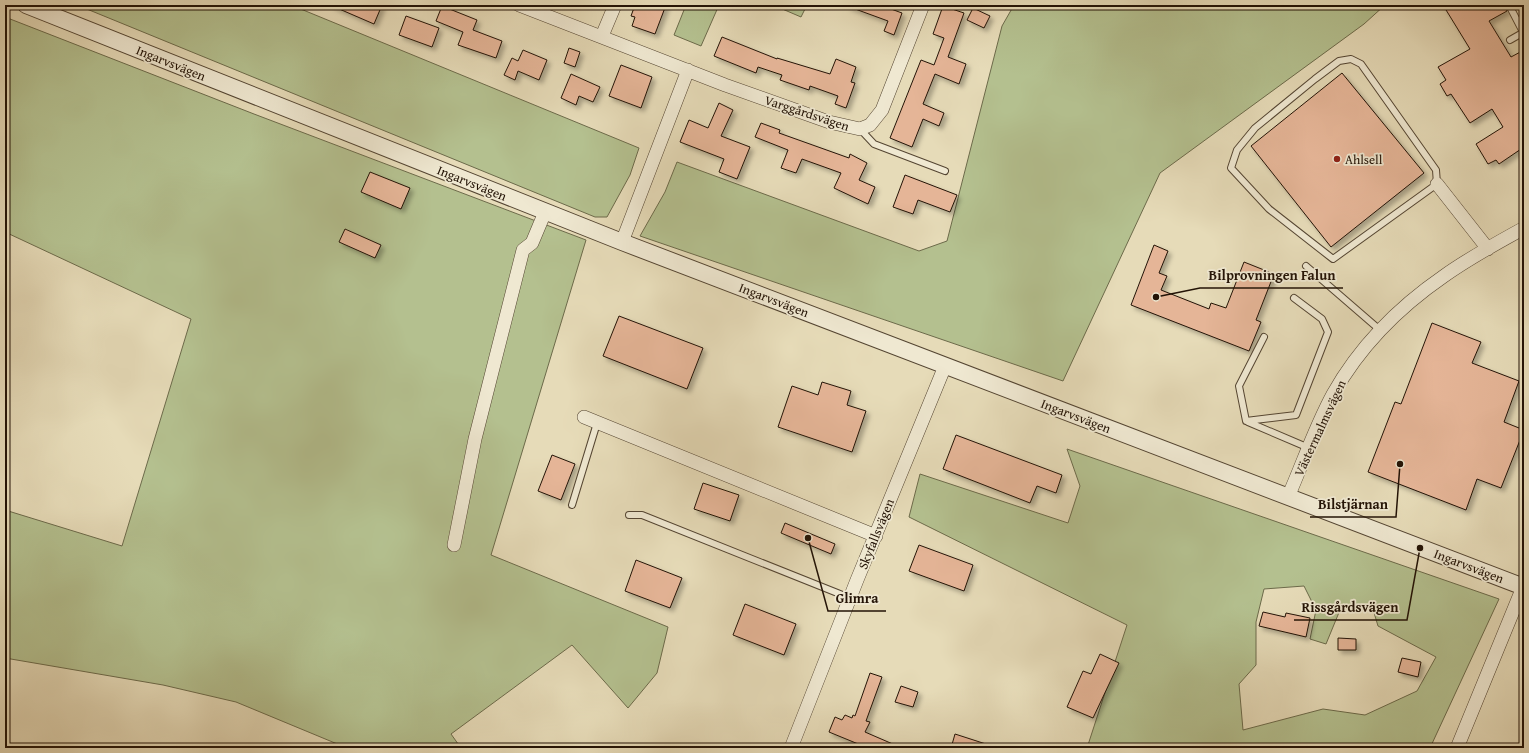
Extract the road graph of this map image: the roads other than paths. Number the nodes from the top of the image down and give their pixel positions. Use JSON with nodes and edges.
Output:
{"nodes":[{"id":1,"x":26,"y":5,"type":"edge"},
{"id":2,"x":519,"y":5,"type":"edge"},
{"id":3,"x":615,"y":5,"type":"edge"},
{"id":4,"x":923,"y":5,"type":"edge"},
{"id":5,"x":1509,"y":5,"type":"edge"},
{"id":6,"x":1524,"y":32,"type":"edge"},
{"id":7,"x":602,"y":36,"type":"junction"},
{"id":8,"x":1510,"y":40,"type":"dead end"},
{"id":9,"x":688,"y":70,"type":"junction"},
{"id":10,"x":860,"y":129,"type":"junction"},
{"id":11,"x":945,"y":171,"type":"dead end"},
{"id":12,"x":1437,"y":184,"type":"junction"},
{"id":13,"x":546,"y":212,"type":"junction"},
{"id":14,"x":1524,"y":228,"type":"edge"},
{"id":15,"x":622,"y":242,"type":"junction"},
{"id":16,"x":1488,"y":249,"type":"junction"},
{"id":17,"x":1306,"y":266,"type":"dead end"},
{"id":18,"x":1294,"y":298,"type":"dead end"},
{"id":19,"x":1380,"y":330,"type":"junction"},
{"id":20,"x":1264,"y":337,"type":"dead end"},
{"id":21,"x":945,"y":366,"type":"junction"},
{"id":22,"x":584,"y":418,"type":"dead end"},
{"id":23,"x":1246,"y":421,"type":"junction"},
{"id":24,"x":597,"y":423,"type":"junction"},
{"id":25,"x":1309,"y":448,"type":"junction"},
{"id":26,"x":1288,"y":497,"type":"junction"},
{"id":27,"x":572,"y":505,"type":"dead end"},
{"id":28,"x":630,"y":515,"type":"dead end"},
{"id":29,"x":876,"y":536,"type":"junction"},
{"id":30,"x":454,"y":545,"type":"dead end"},
{"id":31,"x":1523,"y":587,"type":"edge"},
{"id":32,"x":850,"y":598,"type":"junction"},
{"id":33,"x":791,"y":748,"type":"edge"},
{"id":34,"x":1457,"y":748,"type":"edge"}],
"edges":[{"from":1,"to":13,"type":"street","name":"Ingarvsvägen"},
{"from":2,"to":7,"type":"street","name":"Varggårdsvägen"},
{"from":3,"to":7,"type":"street"},
{"from":4,"to":10,"type":"street","name":"Varggårdsvägen"},
{"from":5,"to":6,"type":"lane"},
{"from":6,"to":8,"type":"lane"},
{"from":7,"to":9,"type":"street","name":"Varggårdsvägen"},
{"from":9,"to":10,"type":"street","name":"Varggårdsvägen"},
{"from":9,"to":15,"type":"street"},
{"from":10,"to":11,"type":"lane"},
{"from":12,"to":12,"type":"lane"},
{"from":12,"to":16,"type":"street"},
{"from":13,"to":15,"type":"street","name":"Ingarvsvägen"},
{"from":13,"to":30,"type":"street"},
{"from":14,"to":16,"type":"street","name":"Västermalmsvägen"},
{"from":15,"to":21,"type":"street","name":"Ingarvsvägen"},
{"from":16,"to":19,"type":"street","name":"Västermalmsvägen"},
{"from":17,"to":19,"type":"lane"},
{"from":18,"to":23,"type":"lane"},
{"from":19,"to":25,"type":"street","name":"Västermalmsvägen"},
{"from":20,"to":23,"type":"lane"},
{"from":21,"to":26,"type":"street","name":"Ingarvsvägen"},
{"from":21,"to":29,"type":"street","name":"Skyfallsvägen"},
{"from":22,"to":24,"type":"street"},
{"from":23,"to":25,"type":"lane"},
{"from":24,"to":27,"type":"lane"},
{"from":24,"to":29,"type":"street"},
{"from":25,"to":26,"type":"street","name":"Västermalmsvägen"},
{"from":26,"to":31,"type":"street","name":"Ingarvsvägen"},
{"from":28,"to":32,"type":"lane"},
{"from":29,"to":32,"type":"street","name":"Skyfallsvägen"},
{"from":31,"to":34,"type":"street"},
{"from":32,"to":33,"type":"street","name":"Skyfallsvägen"}]}
